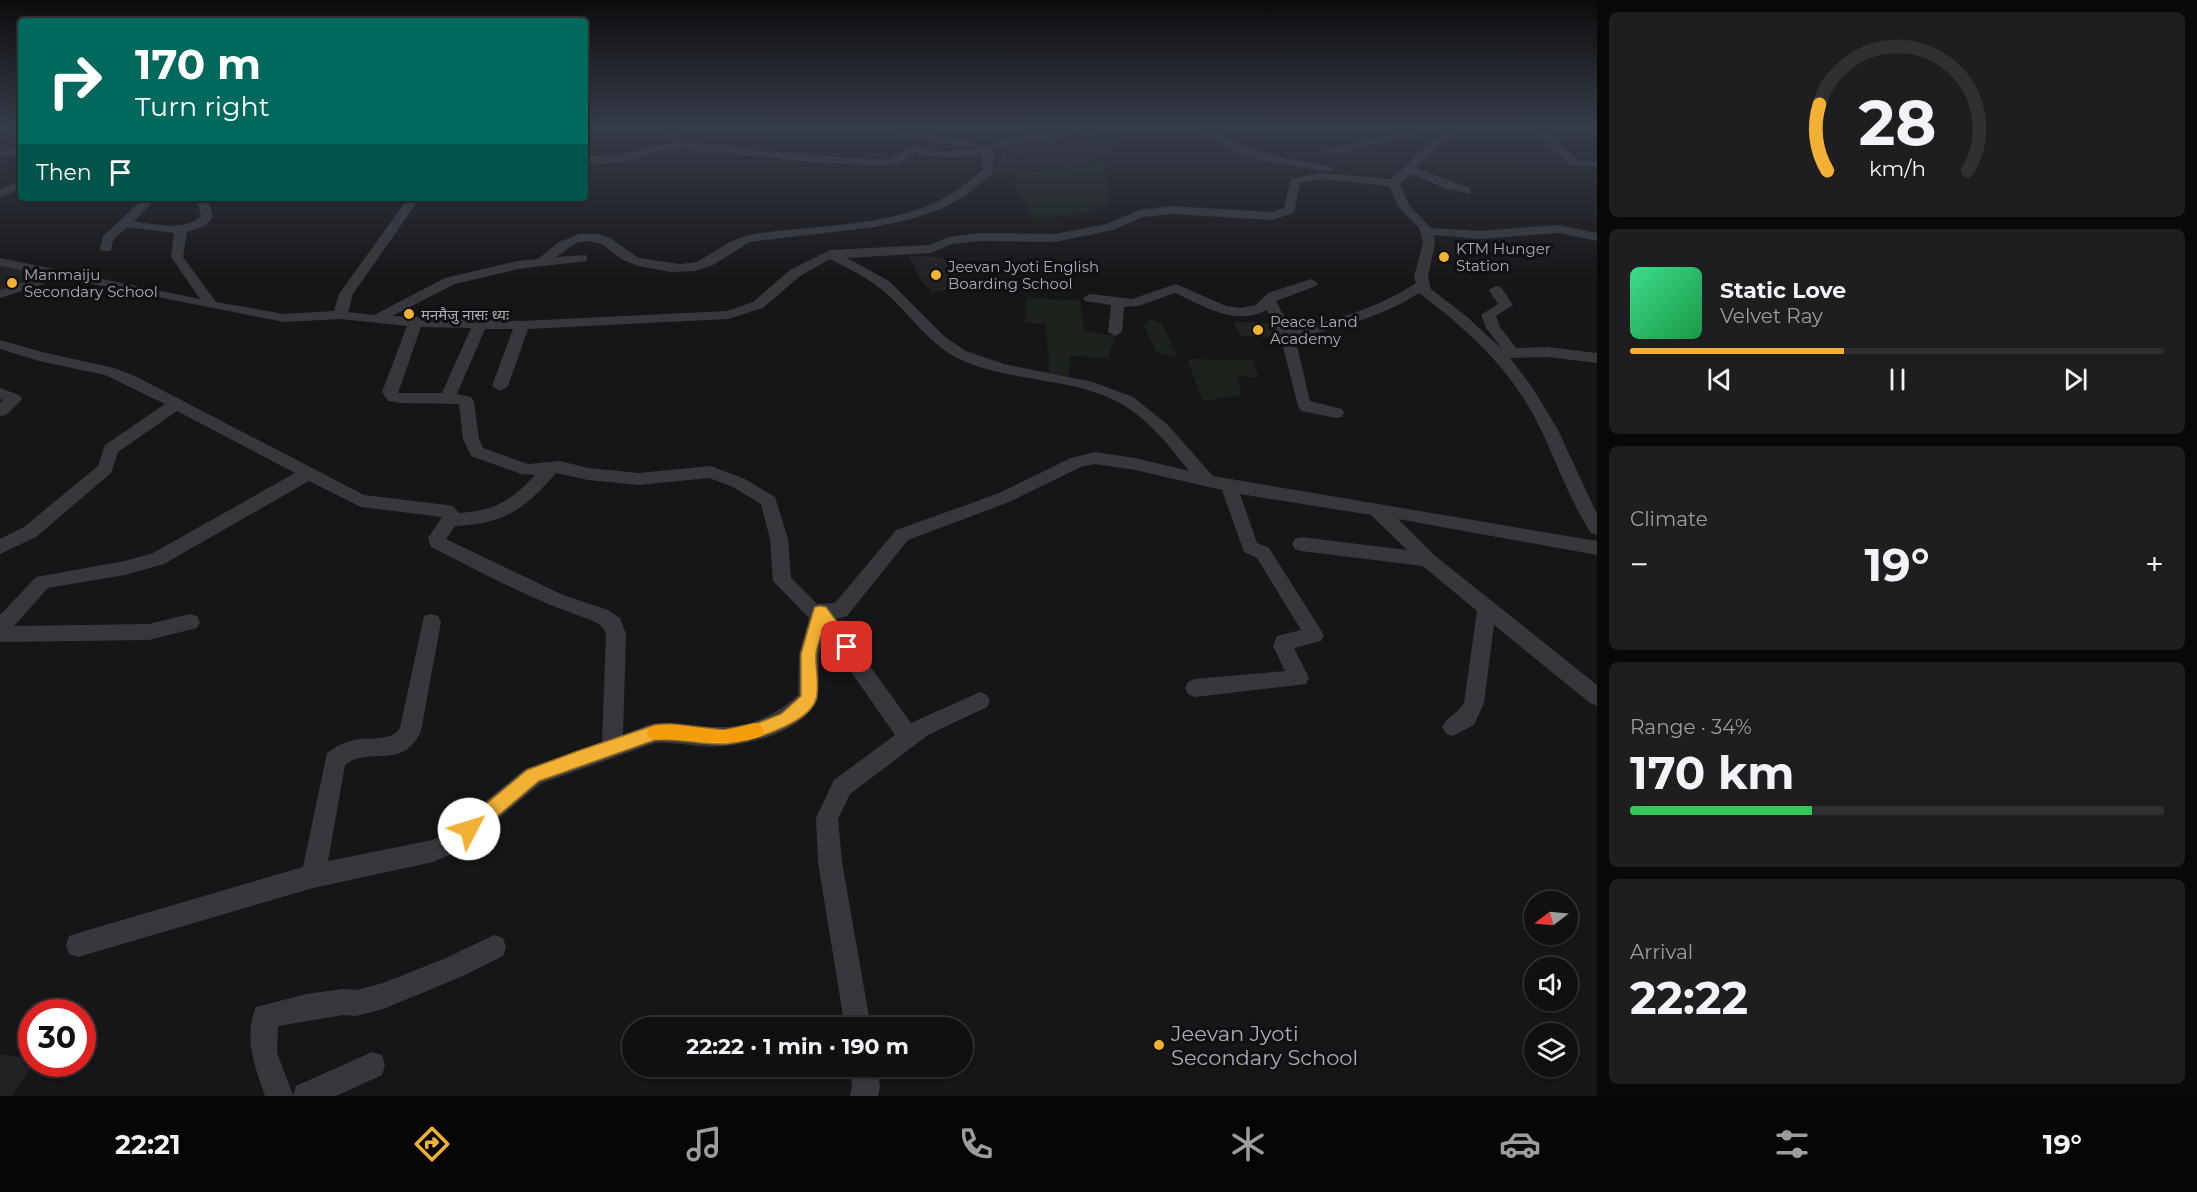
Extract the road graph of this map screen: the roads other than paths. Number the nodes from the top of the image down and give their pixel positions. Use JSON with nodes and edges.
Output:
{"nodes":[{"id":1,"x":983,"y":178,"type":"edge"},
{"id":2,"x":1310,"y":178,"type":"edge"},
{"id":3,"x":1342,"y":178,"type":"edge"},
{"id":4,"x":1362,"y":178,"type":"edge"},
{"id":5,"x":1400,"y":178,"type":"edge"},
{"id":6,"x":1431,"y":178,"type":"edge"},
{"id":7,"x":1371,"y":181,"type":"junction"},
{"id":8,"x":1394,"y":183,"type":"junction"},
{"id":9,"x":18,"y":186,"type":"edge"},
{"id":10,"x":1466,"y":191,"type":"dead end"},
{"id":11,"x":0,"y":193,"type":"edge"},
{"id":12,"x":148,"y":201,"type":"edge"},
{"id":13,"x":203,"y":201,"type":"edge"},
{"id":14,"x":412,"y":201,"type":"edge"},
{"id":15,"x":124,"y":223,"type":"junction"},
{"id":16,"x":181,"y":230,"type":"junction"},
{"id":17,"x":1426,"y":231,"type":"junction"},
{"id":18,"x":1597,"y":237,"type":"edge"},
{"id":19,"x":106,"y":248,"type":"dead end"},
{"id":20,"x":830,"y":254,"type":"junction"},
{"id":21,"x":581,"y":258,"type":"dead end"},
{"id":22,"x":0,"y":262,"type":"edge"},
{"id":23,"x":541,"y":262,"type":"junction"},
{"id":24,"x":62,"y":274,"type":"junction"},
{"id":25,"x":1311,"y":283,"type":"dead end"},
{"id":26,"x":1422,"y":285,"type":"junction"},
{"id":27,"x":1496,"y":290,"type":"dead end"},
{"id":28,"x":0,"y":294,"type":"edge"},
{"id":29,"x":1090,"y":298,"type":"dead end"},
{"id":30,"x":1118,"y":302,"type":"junction"},
{"id":31,"x":1270,"y":302,"type":"junction"},
{"id":32,"x":211,"y":305,"type":"junction"},
{"id":33,"x":340,"y":315,"type":"junction"},
{"id":34,"x":376,"y":319,"type":"junction"},
{"id":35,"x":415,"y":323,"type":"junction"},
{"id":36,"x":480,"y":323,"type":"junction"},
{"id":37,"x":522,"y":325,"type":"junction"},
{"id":38,"x":1115,"y":332,"type":"dead end"},
{"id":39,"x":1287,"y":335,"type":"junction"},
{"id":40,"x":4,"y":348,"type":"edge"},
{"id":41,"x":1506,"y":353,"type":"junction"},
{"id":42,"x":1597,"y":357,"type":"edge"},
{"id":43,"x":500,"y":386,"type":"dead end"},
{"id":44,"x":0,"y":393,"type":"edge"},
{"id":45,"x":447,"y":399,"type":"junction"},
{"id":46,"x":176,"y":404,"type":"junction"},
{"id":47,"x":0,"y":411,"type":"edge"},
{"id":48,"x":1336,"y":412,"type":"dead end"},
{"id":49,"x":551,"y":468,"type":"junction"},
{"id":50,"x":309,"y":473,"type":"junction"},
{"id":51,"x":1208,"y":482,"type":"junction"},
{"id":52,"x":1229,"y":486,"type":"junction"},
{"id":53,"x":1591,"y":509,"type":"edge"},
{"id":54,"x":1378,"y":511,"type":"junction"},
{"id":55,"x":451,"y":520,"type":"junction"},
{"id":56,"x":1597,"y":528,"type":"edge"},
{"id":57,"x":1301,"y":544,"type":"dead end"},
{"id":58,"x":0,"y":548,"type":"edge"},
{"id":59,"x":1597,"y":548,"type":"edge"},
{"id":60,"x":1428,"y":560,"type":"junction"},
{"id":61,"x":1487,"y":607,"type":"junction"},
{"id":62,"x":820,"y":612,"type":"junction"},
{"id":63,"x":190,"y":622,"type":"dead end"},
{"id":64,"x":431,"y":622,"type":"dead end"},
{"id":65,"x":0,"y":628,"type":"edge"},
{"id":66,"x":0,"y":634,"type":"edge"},
{"id":67,"x":1195,"y":688,"type":"dead end"},
{"id":68,"x":1597,"y":697,"type":"edge"},
{"id":69,"x":980,"y":701,"type":"dead end"},
{"id":70,"x":1454,"y":727,"type":"dead end"},
{"id":71,"x":909,"y":737,"type":"junction"},
{"id":72,"x":612,"y":747,"type":"junction"},
{"id":73,"x":313,"y":876,"type":"junction"},
{"id":74,"x":78,"y":945,"type":"dead end"},
{"id":75,"x":494,"y":947,"type":"dead end"},
{"id":76,"x":856,"y":1017,"type":"edge"},
{"id":77,"x":372,"y":1065,"type":"dead end"},
{"id":78,"x":865,"y":1077,"type":"edge"},
{"id":79,"x":279,"y":1096,"type":"edge"},
{"id":80,"x":306,"y":1096,"type":"edge"},
{"id":81,"x":864,"y":1096,"type":"edge"}],
"edges":[{"from":1,"to":23,"type":"street"},
{"from":2,"to":20,"type":"street"},
{"from":3,"to":7,"type":"street"},
{"from":4,"to":7,"type":"street"},
{"from":5,"to":8,"type":"street"},
{"from":6,"to":10,"type":"street"},
{"from":7,"to":8,"type":"street"},
{"from":8,"to":17,"type":"street"},
{"from":9,"to":11,"type":"street"},
{"from":12,"to":15,"type":"street"},
{"from":13,"to":16,"type":"street"},
{"from":14,"to":33,"type":"street"},
{"from":15,"to":16,"type":"street"},
{"from":15,"to":19,"type":"street"},
{"from":16,"to":32,"type":"street"},
{"from":17,"to":18,"type":"street"},
{"from":17,"to":26,"type":"street"},
{"from":20,"to":37,"type":"street"},
{"from":20,"to":51,"type":"street"},
{"from":21,"to":23,"type":"street"},
{"from":22,"to":24,"type":"street"},
{"from":23,"to":34,"type":"street"},
{"from":24,"to":28,"type":"street"},
{"from":24,"to":32,"type":"street"},
{"from":25,"to":31,"type":"street"},
{"from":26,"to":39,"type":"street"},
{"from":26,"to":41,"type":"street"},
{"from":27,"to":41,"type":"street"},
{"from":29,"to":30,"type":"street"},
{"from":30,"to":31,"type":"street"},
{"from":30,"to":38,"type":"street"},
{"from":31,"to":39,"type":"street"},
{"from":32,"to":33,"type":"street"},
{"from":33,"to":34,"type":"street"},
{"from":34,"to":35,"type":"street"},
{"from":35,"to":36,"type":"street"},
{"from":35,"to":45,"type":"street"},
{"from":36,"to":37,"type":"street"},
{"from":36,"to":45,"type":"street"},
{"from":37,"to":43,"type":"street"},
{"from":39,"to":48,"type":"street"},
{"from":40,"to":46,"type":"street"},
{"from":41,"to":42,"type":"street"},
{"from":41,"to":53,"type":"street"},
{"from":44,"to":47,"type":"street"},
{"from":45,"to":49,"type":"street"},
{"from":46,"to":50,"type":"street"},
{"from":46,"to":58,"type":"street"},
{"from":49,"to":55,"type":"street"},
{"from":49,"to":62,"type":"street"},
{"from":50,"to":55,"type":"street"},
{"from":50,"to":65,"type":"street"},
{"from":51,"to":52,"type":"street"},
{"from":51,"to":62,"type":"street"},
{"from":52,"to":54,"type":"street"},
{"from":52,"to":67,"type":"street"},
{"from":53,"to":56,"type":"street"},
{"from":54,"to":59,"type":"street"},
{"from":54,"to":60,"type":"street"},
{"from":55,"to":72,"type":"street"},
{"from":57,"to":60,"type":"street"},
{"from":60,"to":61,"type":"street"},
{"from":61,"to":68,"type":"street"},
{"from":61,"to":70,"type":"street"},
{"from":62,"to":71,"type":"street"},
{"from":62,"to":72,"type":"street"},
{"from":63,"to":66,"type":"street"},
{"from":64,"to":73,"type":"street"},
{"from":69,"to":71,"type":"street"},
{"from":71,"to":76,"type":"street"},
{"from":72,"to":73,"type":"street"},
{"from":73,"to":74,"type":"street"},
{"from":75,"to":79,"type":"street"},
{"from":77,"to":80,"type":"street"},
{"from":78,"to":81,"type":"street"}]}
